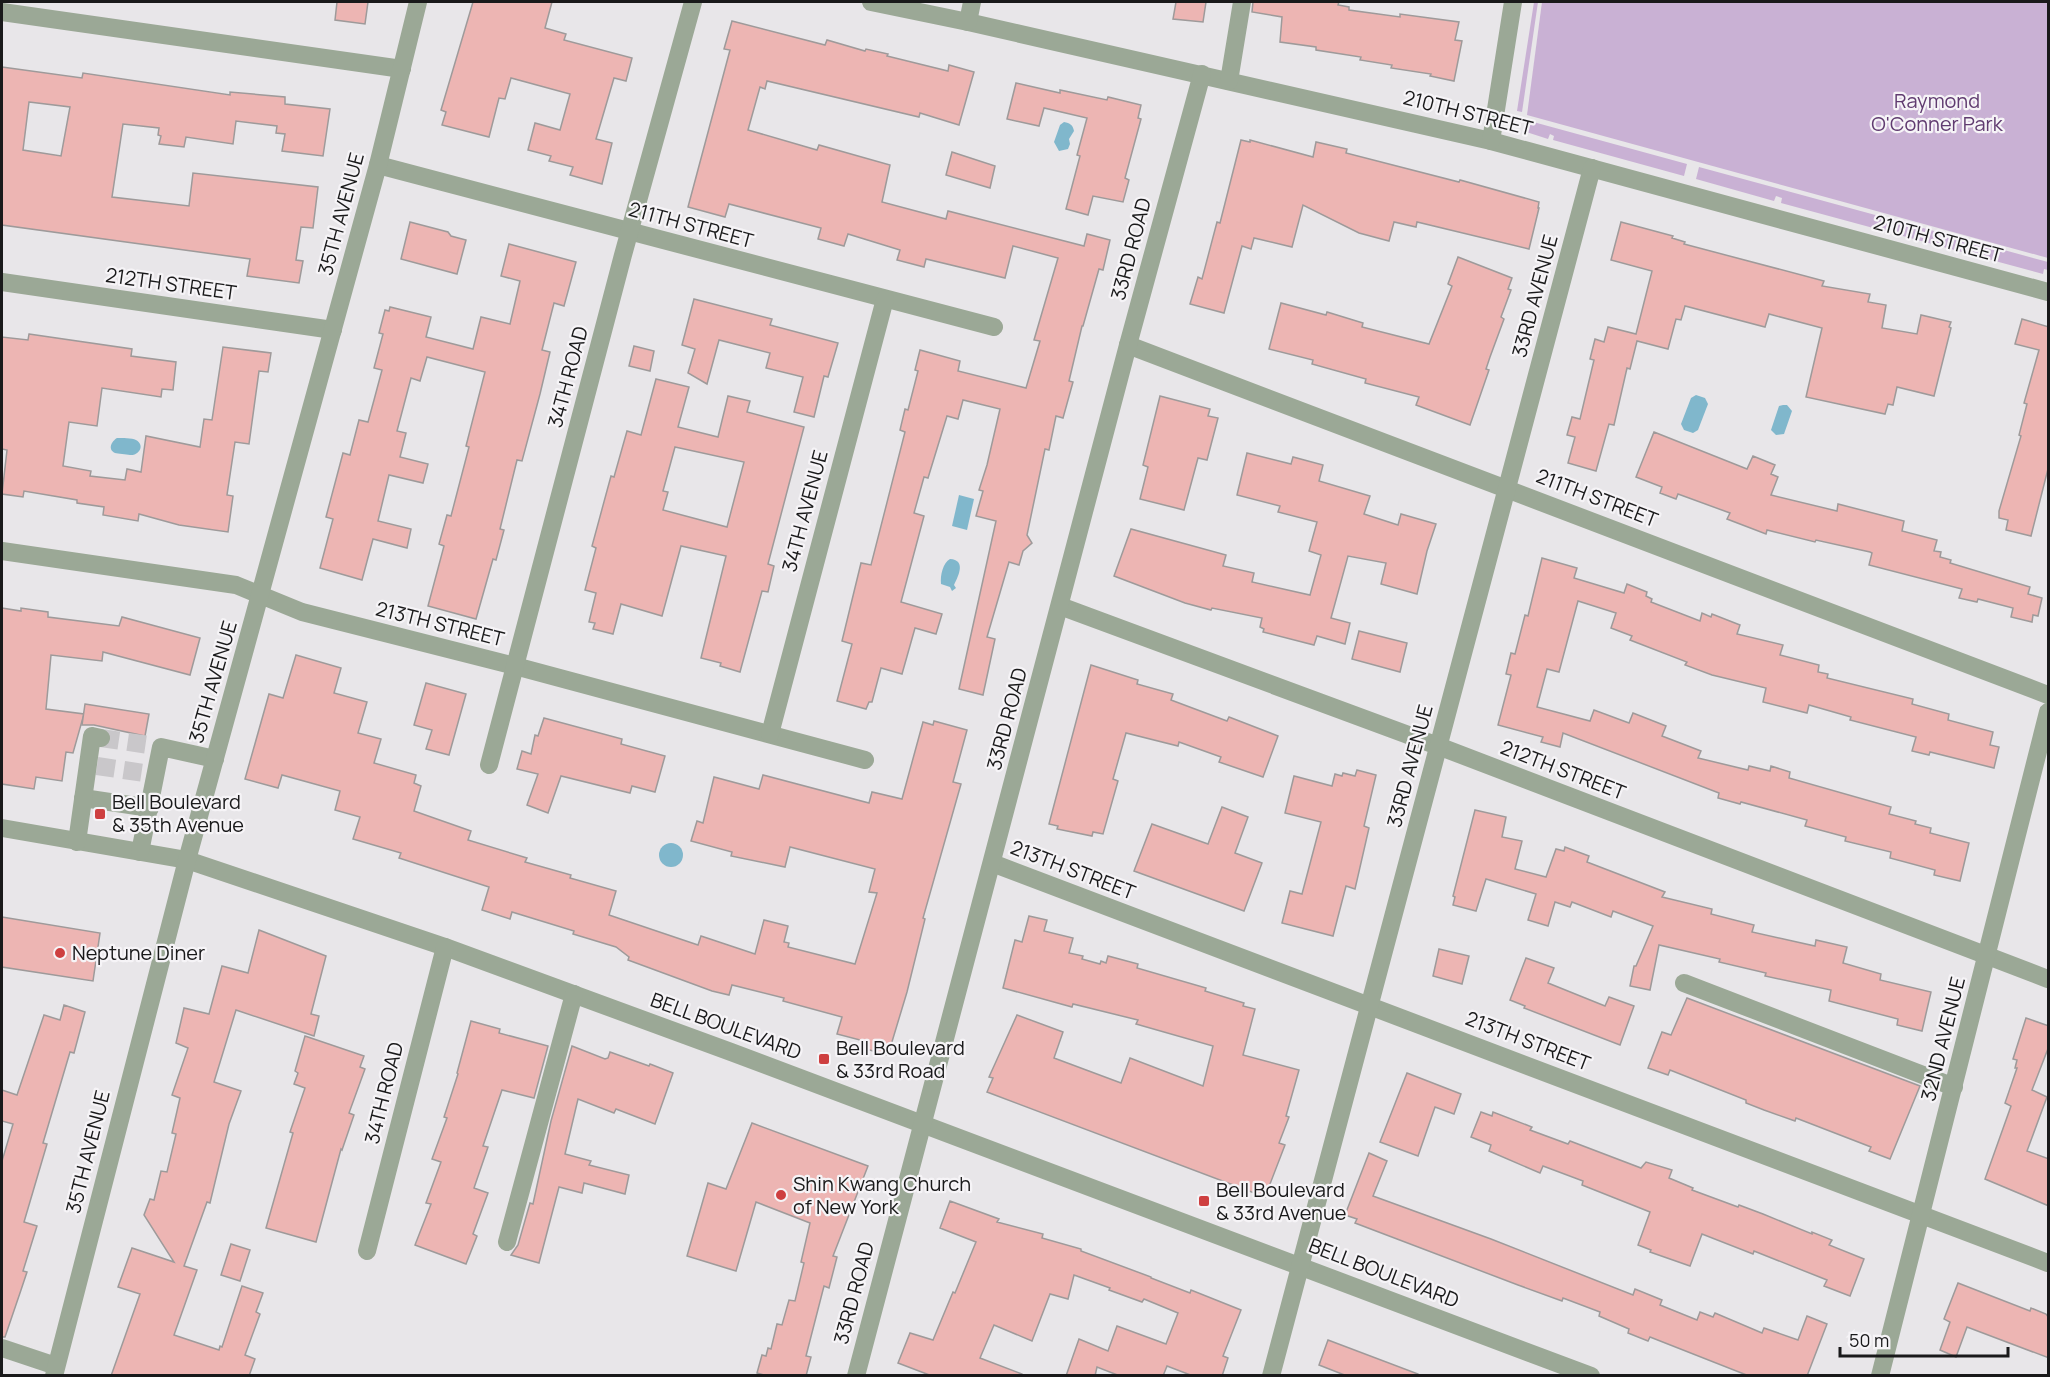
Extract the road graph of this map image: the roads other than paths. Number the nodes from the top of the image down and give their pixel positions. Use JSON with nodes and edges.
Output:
{"nodes":[{"id":1,"x":418,"y":2,"type":"edge"},
{"id":2,"x":693,"y":2,"type":"edge"},
{"id":3,"x":871,"y":2,"type":"edge"},
{"id":4,"x":972,"y":2,"type":"edge"},
{"id":5,"x":1242,"y":2,"type":"edge"},
{"id":6,"x":1513,"y":2,"type":"edge"},
{"id":7,"x":2,"y":12,"type":"edge"},
{"id":8,"x":968,"y":21,"type":"junction"},
{"id":9,"x":402,"y":69,"type":"junction"},
{"id":10,"x":1202,"y":74,"type":"junction"},
{"id":11,"x":1229,"y":81,"type":"junction"},
{"id":12,"x":1491,"y":141,"type":"junction"},
{"id":13,"x":378,"y":165,"type":"junction"},
{"id":14,"x":1592,"y":168,"type":"junction"},
{"id":15,"x":629,"y":233,"type":"junction"},
{"id":16,"x":2,"y":282,"type":"edge"},
{"id":17,"x":2049,"y":292,"type":"edge"},
{"id":18,"x":885,"y":299,"type":"junction"},
{"id":19,"x":994,"y":327,"type":"dead end"},
{"id":20,"x":333,"y":330,"type":"junction"},
{"id":21,"x":1128,"y":345,"type":"junction"},
{"id":22,"x":1507,"y":488,"type":"junction"},
{"id":23,"x":2,"y":551,"type":"edge"},
{"id":24,"x":261,"y":596,"type":"junction"},
{"id":25,"x":1060,"y":606,"type":"junction"},
{"id":26,"x":515,"y":666,"type":"junction"},
{"id":27,"x":2049,"y":695,"type":"edge"},
{"id":28,"x":2049,"y":712,"type":"edge"},
{"id":29,"x":770,"y":734,"type":"junction"},
{"id":30,"x":101,"y":738,"type":"dead end"},
{"id":31,"x":1438,"y":746,"type":"junction"},
{"id":32,"x":215,"y":759,"type":"junction"},
{"id":33,"x":865,"y":760,"type":"dead end"},
{"id":34,"x":489,"y":765,"type":"dead end"},
{"id":35,"x":83,"y":798,"type":"junction"},
{"id":36,"x":150,"y":808,"type":"junction"},
{"id":37,"x":2,"y":828,"type":"edge"},
{"id":38,"x":77,"y":842,"type":"junction"},
{"id":39,"x":140,"y":852,"type":"junction"},
{"id":40,"x":187,"y":860,"type":"junction"},
{"id":41,"x":992,"y":863,"type":"junction"},
{"id":42,"x":445,"y":947,"type":"junction"},
{"id":43,"x":1988,"y":956,"type":"junction"},
{"id":44,"x":2049,"y":979,"type":"edge"},
{"id":45,"x":1684,"y":983,"type":"dead end"},
{"id":46,"x":574,"y":994,"type":"junction"},
{"id":47,"x":1369,"y":1005,"type":"junction"},
{"id":48,"x":1954,"y":1086,"type":"junction"},
{"id":49,"x":922,"y":1123,"type":"junction"},
{"id":50,"x":1922,"y":1215,"type":"junction"},
{"id":51,"x":507,"y":1242,"type":"dead end"},
{"id":52,"x":367,"y":1251,"type":"dead end"},
{"id":53,"x":2049,"y":1263,"type":"edge"},
{"id":54,"x":1300,"y":1265,"type":"junction"},
{"id":55,"x":2,"y":1348,"type":"edge"},
{"id":56,"x":55,"y":1371,"type":"edge"},
{"id":57,"x":856,"y":1376,"type":"edge"},
{"id":58,"x":1271,"y":1376,"type":"edge"},
{"id":59,"x":1591,"y":1376,"type":"edge"},
{"id":60,"x":1880,"y":1376,"type":"edge"}],
"edges":[{"from":1,"to":9,"type":"street","name":"35TH AVENUE"},
{"from":2,"to":15,"type":"street","name":"34TH ROAD"},
{"from":3,"to":8,"type":"street","name":"210TH STREET"},
{"from":4,"to":8,"type":"street"},
{"from":5,"to":11,"type":"street"},
{"from":6,"to":12,"type":"street"},
{"from":7,"to":9,"type":"street"},
{"from":8,"to":10,"type":"street","name":"210TH STREET"},
{"from":9,"to":13,"type":"street","name":"35TH AVENUE"},
{"from":10,"to":11,"type":"street","name":"210TH STREET"},
{"from":10,"to":21,"type":"street","name":"33RD ROAD"},
{"from":11,"to":12,"type":"street","name":"210TH STREET"},
{"from":12,"to":14,"type":"street","name":"210TH STREET"},
{"from":13,"to":15,"type":"street","name":"211TH STREET"},
{"from":13,"to":20,"type":"street","name":"35TH AVENUE"},
{"from":14,"to":17,"type":"street","name":"210TH STREET"},
{"from":14,"to":22,"type":"street","name":"33RD AVENUE"},
{"from":15,"to":18,"type":"street","name":"211TH STREET"},
{"from":15,"to":26,"type":"street","name":"34TH ROAD"},
{"from":16,"to":20,"type":"street","name":"212TH STREET"},
{"from":18,"to":19,"type":"street","name":"211TH STREET"},
{"from":18,"to":29,"type":"street","name":"34TH AVENUE"},
{"from":20,"to":24,"type":"street","name":"35TH AVENUE"},
{"from":21,"to":22,"type":"street","name":"211TH STREET"},
{"from":21,"to":25,"type":"street","name":"33RD ROAD"},
{"from":22,"to":27,"type":"street","name":"211TH STREET"},
{"from":22,"to":31,"type":"street","name":"33RD AVENUE"},
{"from":23,"to":24,"type":"street","name":"213TH STREET"},
{"from":24,"to":26,"type":"street","name":"213TH STREET"},
{"from":24,"to":32,"type":"street","name":"35TH AVENUE"},
{"from":25,"to":31,"type":"street","name":"212TH STREET"},
{"from":25,"to":41,"type":"street","name":"33RD ROAD"},
{"from":26,"to":29,"type":"street","name":"213TH STREET"},
{"from":26,"to":34,"type":"street","name":"34TH ROAD"},
{"from":28,"to":43,"type":"street","name":"32ND AVENUE"},
{"from":29,"to":33,"type":"street","name":"213TH STREET"},
{"from":30,"to":35,"type":"street"},
{"from":31,"to":43,"type":"street","name":"212TH STREET"},
{"from":31,"to":47,"type":"street","name":"33RD AVENUE"},
{"from":32,"to":36,"type":"street"},
{"from":32,"to":40,"type":"street","name":"35TH AVENUE"},
{"from":35,"to":36,"type":"street"},
{"from":35,"to":38,"type":"street"},
{"from":36,"to":39,"type":"street"},
{"from":37,"to":38,"type":"street","name":"BELL BOULEVARD"},
{"from":38,"to":39,"type":"street","name":"BELL BOULEVARD"},
{"from":39,"to":40,"type":"street","name":"BELL BOULEVARD"},
{"from":40,"to":42,"type":"street","name":"BELL BOULEVARD"},
{"from":40,"to":56,"type":"street","name":"35TH AVENUE"},
{"from":41,"to":47,"type":"street","name":"213TH STREET"},
{"from":41,"to":49,"type":"street","name":"33RD ROAD"},
{"from":42,"to":46,"type":"street","name":"BELL BOULEVARD"},
{"from":42,"to":52,"type":"street","name":"34TH ROAD"},
{"from":43,"to":44,"type":"street","name":"212TH STREET"},
{"from":43,"to":48,"type":"street","name":"32ND AVENUE"},
{"from":45,"to":48,"type":"street"},
{"from":46,"to":49,"type":"street","name":"BELL BOULEVARD"},
{"from":46,"to":51,"type":"street"},
{"from":47,"to":50,"type":"street","name":"213TH STREET"},
{"from":47,"to":54,"type":"street","name":"33RD AVENUE"},
{"from":48,"to":50,"type":"street","name":"32ND AVENUE"},
{"from":49,"to":54,"type":"street","name":"BELL BOULEVARD"},
{"from":49,"to":57,"type":"street","name":"33RD ROAD"},
{"from":50,"to":53,"type":"street","name":"213TH STREET"},
{"from":50,"to":60,"type":"street","name":"32ND AVENUE"},
{"from":54,"to":58,"type":"street","name":"33RD AVENUE"},
{"from":54,"to":59,"type":"street","name":"BELL BOULEVARD"},
{"from":55,"to":56,"type":"street"}]}
